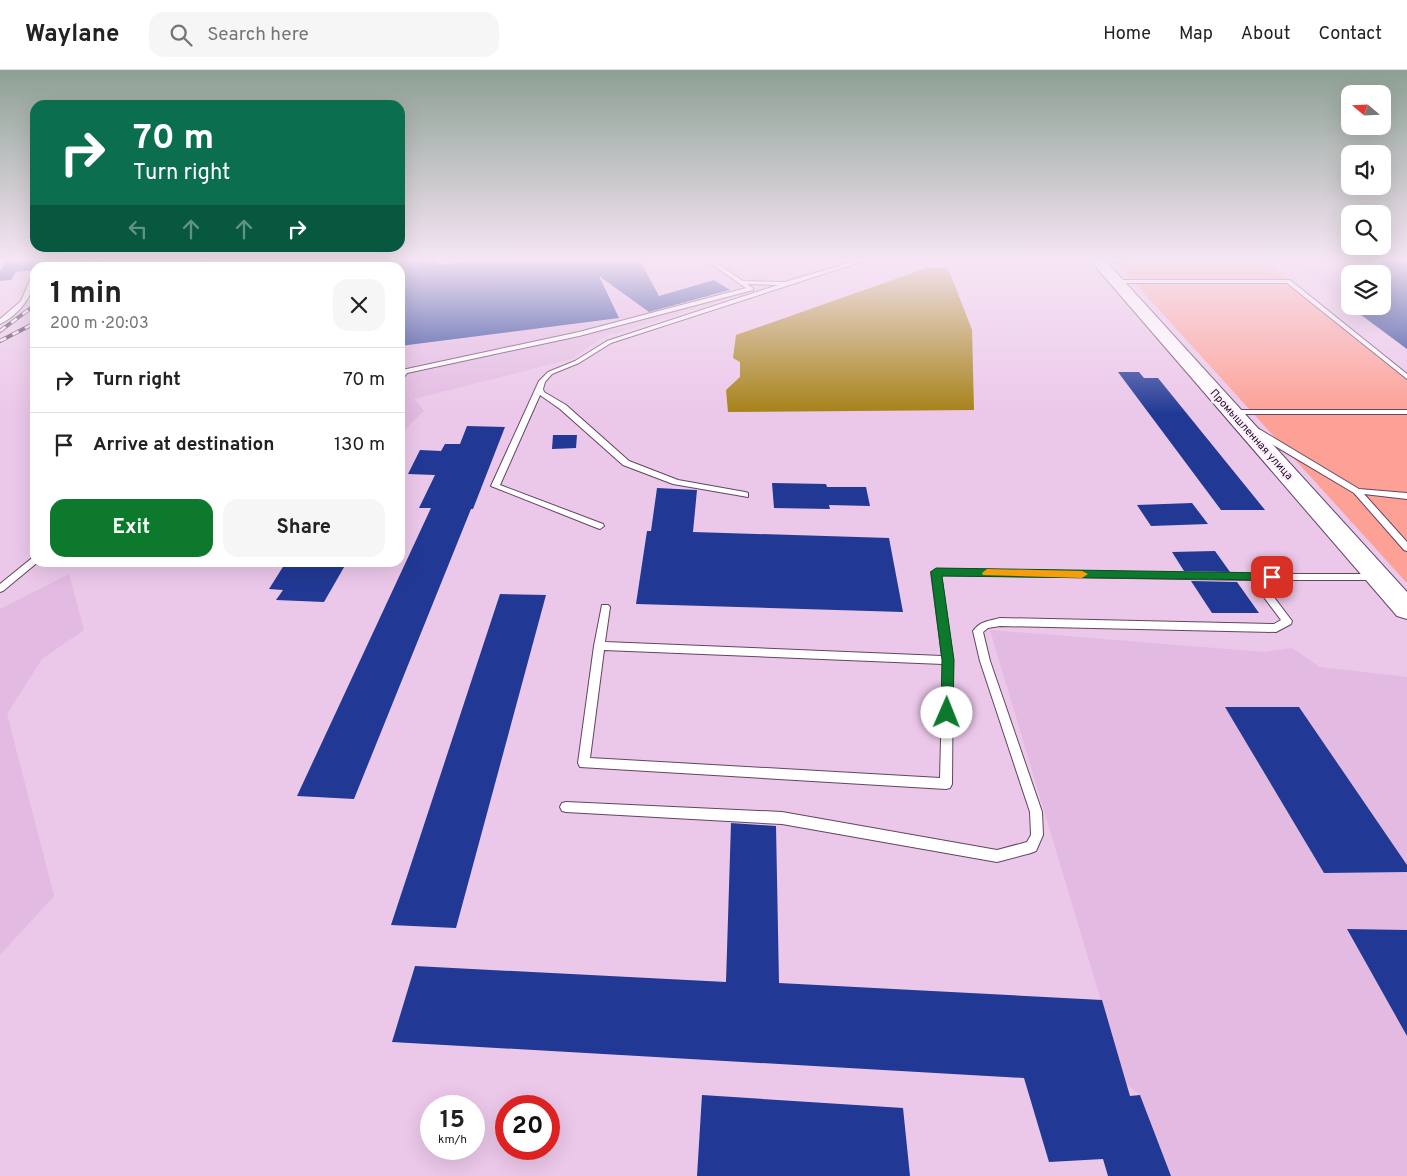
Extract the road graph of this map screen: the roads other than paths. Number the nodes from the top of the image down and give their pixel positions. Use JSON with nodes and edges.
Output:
{"nodes":[{"id":1,"x":14,"y":311,"type":"edge"},
{"id":2,"x":675,"y":311,"type":"edge"},
{"id":3,"x":708,"y":311,"type":"edge"},
{"id":4,"x":1141,"y":311,"type":"edge"},
{"id":5,"x":1325,"y":311,"type":"edge"},
{"id":6,"x":0,"y":322,"type":"edge"},
{"id":7,"x":405,"y":371,"type":"edge"},
{"id":8,"x":1407,"y":377,"type":"edge"},
{"id":9,"x":539,"y":389,"type":"junction"},
{"id":10,"x":1407,"y":412,"type":"edge"},
{"id":11,"x":1237,"y":418,"type":"junction"},
{"id":12,"x":1357,"y":491,"type":"junction"},
{"id":13,"x":745,"y":495,"type":"dead end"},
{"id":14,"x":1407,"y":496,"type":"edge"},
{"id":15,"x":600,"y":526,"type":"dead end"},
{"id":16,"x":1407,"y":548,"type":"edge"},
{"id":17,"x":30,"y":564,"type":"edge"},
{"id":18,"x":1254,"y":577,"type":"junction"},
{"id":19,"x":1380,"y":577,"type":"junction"},
{"id":20,"x":0,"y":590,"type":"edge"},
{"id":21,"x":605,"y":607,"type":"dead end"},
{"id":22,"x":1407,"y":609,"type":"edge"},
{"id":23,"x":599,"y":646,"type":"junction"},
{"id":24,"x":948,"y":660,"type":"junction"},
{"id":25,"x":566,"y":807,"type":"dead end"}],
"edges":[{"from":1,"to":6,"type":"lane"},
{"from":2,"to":7,"type":"lane"},
{"from":3,"to":9,"type":"lane"},
{"from":4,"to":11,"type":"street","name":"Промышленная улица"},
{"from":5,"to":8,"type":"lane"},
{"from":9,"to":13,"type":"lane"},
{"from":9,"to":15,"type":"lane"},
{"from":10,"to":11,"type":"lane"},
{"from":11,"to":12,"type":"lane"},
{"from":11,"to":19,"type":"street","name":"Промышленная улица"},
{"from":12,"to":14,"type":"lane"},
{"from":12,"to":16,"type":"lane"},
{"from":17,"to":20,"type":"lane"},
{"from":18,"to":19,"type":"lane"},
{"from":18,"to":24,"type":"lane"},
{"from":18,"to":25,"type":"lane"},
{"from":19,"to":22,"type":"street","name":"Промышленная улица"},
{"from":21,"to":23,"type":"lane"},
{"from":23,"to":24,"type":"lane"},
{"from":23,"to":24,"type":"lane"}]}
